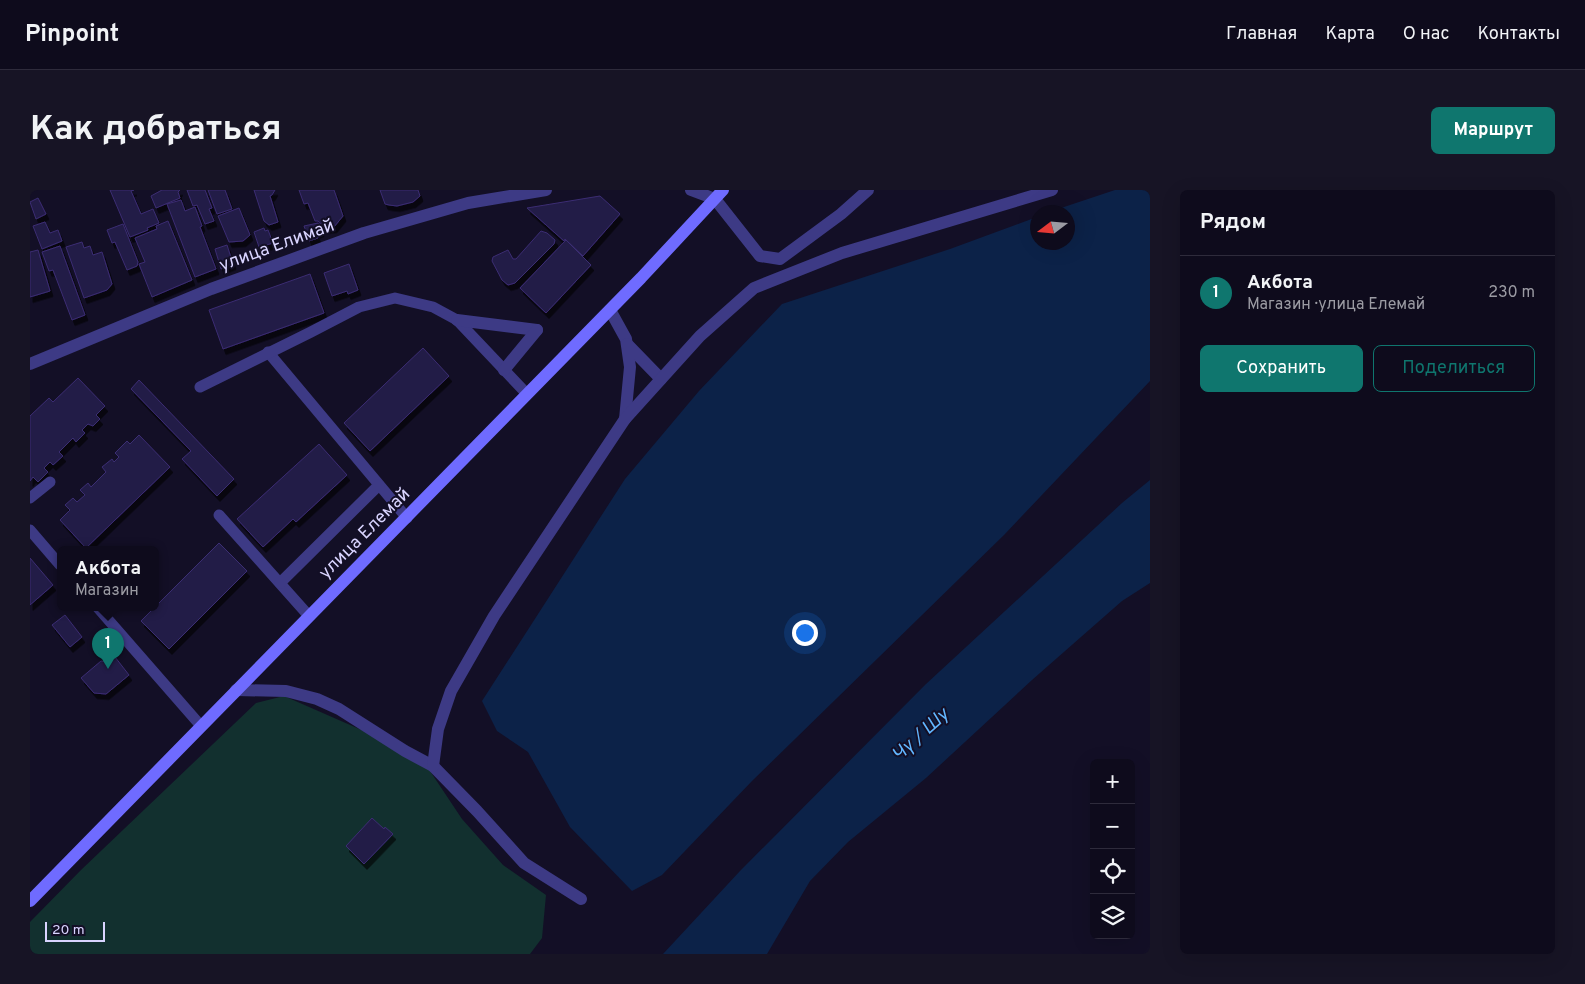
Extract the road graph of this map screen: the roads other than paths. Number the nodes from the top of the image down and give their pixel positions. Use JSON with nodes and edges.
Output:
{"nodes":[{"id":1,"x":546,"y":190,"type":"edge"},
{"id":2,"x":691,"y":190,"type":"edge"},
{"id":3,"x":868,"y":190,"type":"edge"},
{"id":4,"x":1052,"y":190,"type":"edge"},
{"id":5,"x":719,"y":195,"type":"edge"},
{"id":6,"x":610,"y":310,"type":"junction"},
{"id":7,"x":457,"y":320,"type":"junction"},
{"id":8,"x":627,"y":344,"type":"junction"},
{"id":9,"x":268,"y":352,"type":"junction"},
{"id":10,"x":30,"y":364,"type":"edge"},
{"id":11,"x":504,"y":370,"type":"junction"},
{"id":12,"x":661,"y":379,"type":"junction"},
{"id":13,"x":200,"y":387,"type":"dead end"},
{"id":14,"x":527,"y":394,"type":"junction"},
{"id":15,"x":625,"y":419,"type":"junction"},
{"id":16,"x":50,"y":482,"type":"dead end"},
{"id":17,"x":379,"y":485,"type":"junction"},
{"id":18,"x":30,"y":498,"type":"edge"},
{"id":19,"x":219,"y":515,"type":"dead end"},
{"id":20,"x":407,"y":518,"type":"junction"},
{"id":21,"x":30,"y":530,"type":"edge"},
{"id":22,"x":57,"y":562,"type":"edge"},
{"id":23,"x":280,"y":583,"type":"junction"},
{"id":24,"x":101,"y":611,"type":"edge"},
{"id":25,"x":309,"y":616,"type":"junction"},
{"id":26,"x":236,"y":690,"type":"junction"},
{"id":27,"x":201,"y":726,"type":"junction"},
{"id":28,"x":433,"y":766,"type":"junction"},
{"id":29,"x":581,"y":900,"type":"dead end"},
{"id":30,"x":30,"y":901,"type":"edge"}],
"edges":[{"from":1,"to":10,"type":"street","name":"улица Елимай"},
{"from":2,"to":5,"type":"street"},
{"from":3,"to":5,"type":"street"},
{"from":4,"to":12,"type":"street"},
{"from":5,"to":6,"type":"street","name":"улица Елемай"},
{"from":6,"to":8,"type":"street"},
{"from":6,"to":14,"type":"street","name":"улица Елемай"},
{"from":7,"to":9,"type":"lane"},
{"from":7,"to":11,"type":"lane"},
{"from":7,"to":11,"type":"street"},
{"from":8,"to":12,"type":"street"},
{"from":8,"to":15,"type":"street"},
{"from":9,"to":13,"type":"lane"},
{"from":9,"to":17,"type":"lane"},
{"from":11,"to":14,"type":"lane"},
{"from":12,"to":15,"type":"street"},
{"from":14,"to":20,"type":"street","name":"улица Елемай"},
{"from":15,"to":28,"type":"street"},
{"from":16,"to":18,"type":"lane"},
{"from":17,"to":20,"type":"lane"},
{"from":17,"to":23,"type":"lane"},
{"from":19,"to":23,"type":"lane"},
{"from":20,"to":25,"type":"street","name":"улица Елемай"},
{"from":21,"to":22,"type":"lane"},
{"from":23,"to":25,"type":"lane"},
{"from":24,"to":27,"type":"lane"},
{"from":25,"to":26,"type":"street","name":"улица Елемай"},
{"from":26,"to":27,"type":"street","name":"улица Елемай"},
{"from":26,"to":28,"type":"street"},
{"from":27,"to":30,"type":"street","name":"улица Елемай"},
{"from":28,"to":29,"type":"street"}]}
